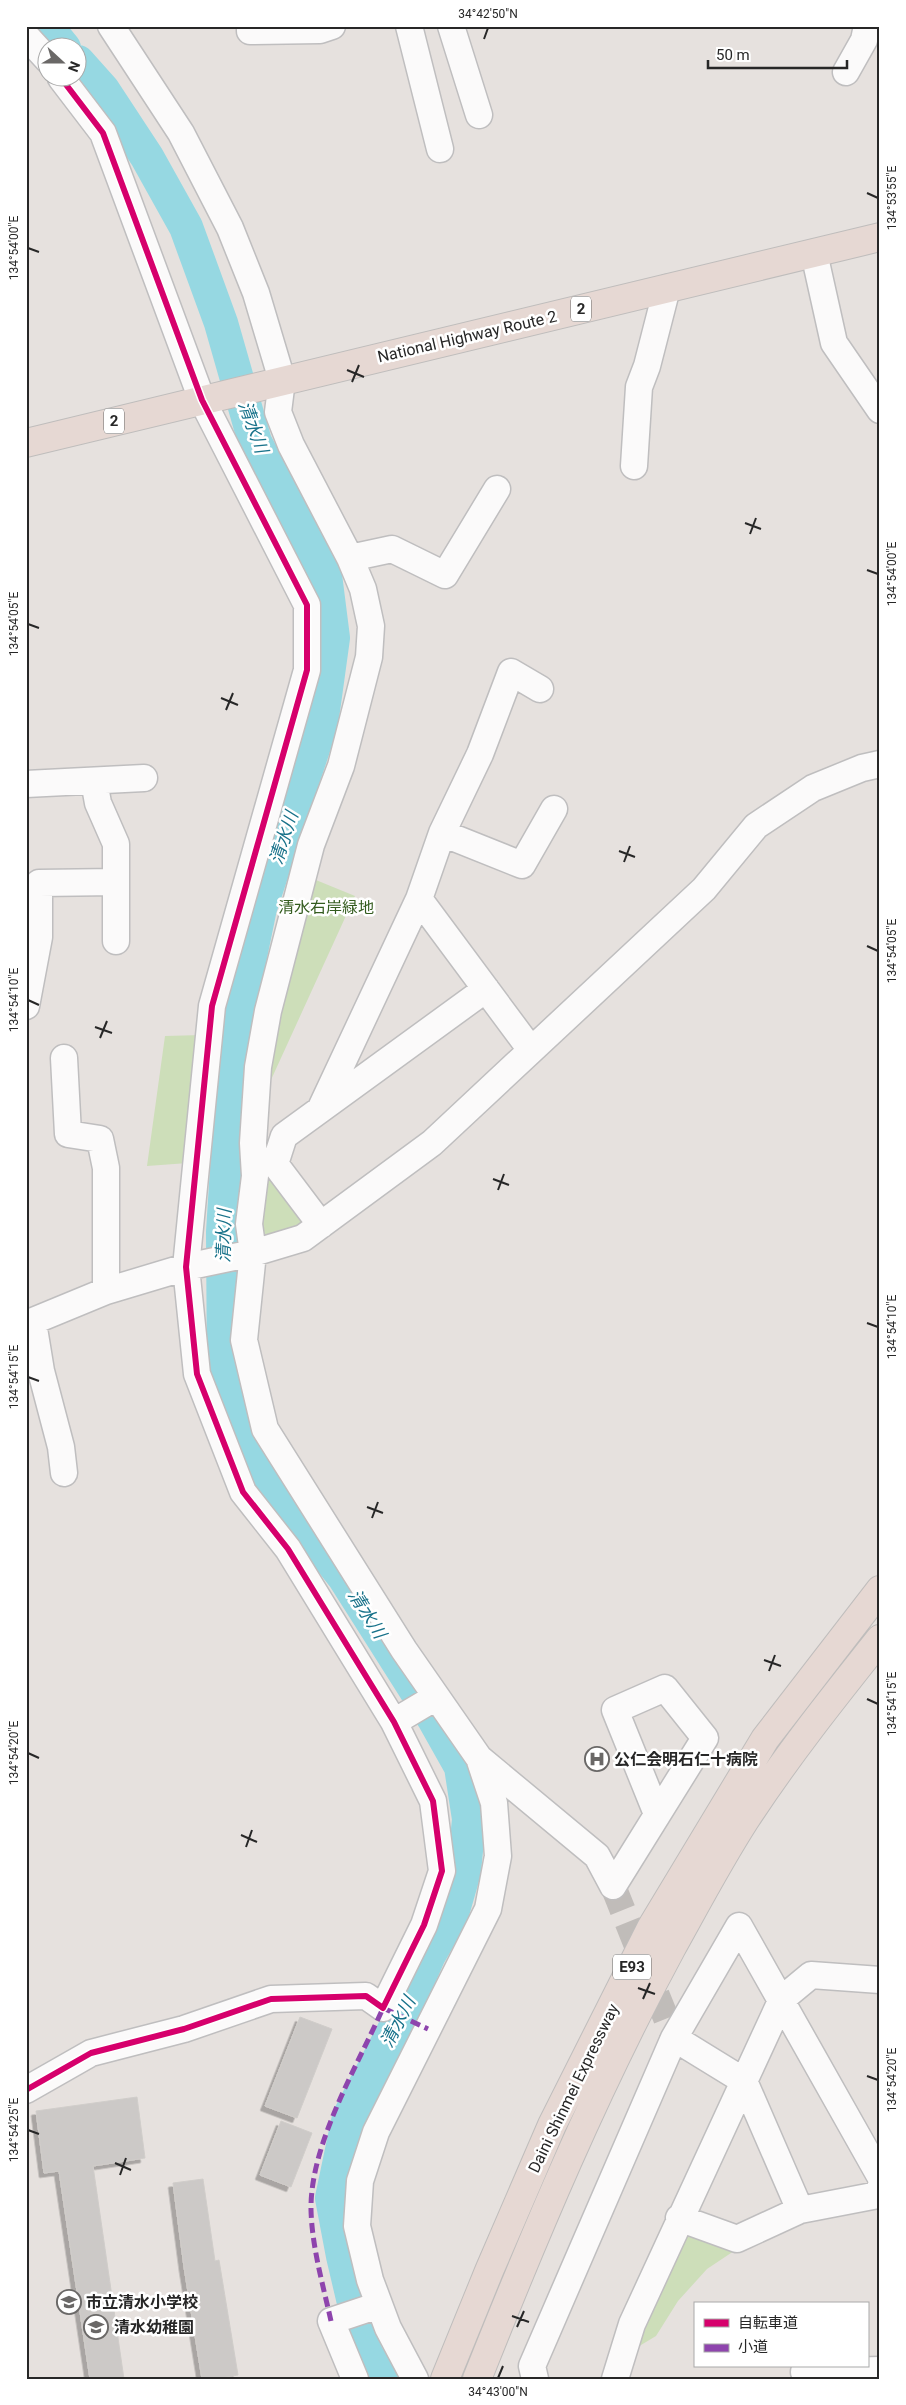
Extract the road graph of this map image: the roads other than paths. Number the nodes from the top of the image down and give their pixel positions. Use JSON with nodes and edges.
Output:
{"nodes":[{"id":1,"x":111,"y":26,"type":"edge"},
{"id":2,"x":250,"y":26,"type":"edge"},
{"id":3,"x":332,"y":26,"type":"edge"},
{"id":4,"x":409,"y":26,"type":"edge"},
{"id":5,"x":451,"y":26,"type":"edge"},
{"id":6,"x":867,"y":26,"type":"edge"},
{"id":7,"x":26,"y":36,"type":"edge"},
{"id":8,"x":38,"y":49,"type":"edge"},
{"id":9,"x":846,"y":72,"type":"dead end"},
{"id":10,"x":69,"y":88,"type":"edge"},
{"id":11,"x":478,"y":115,"type":"dead end"},
{"id":12,"x":440,"y":149,"type":"dead end"},
{"id":13,"x":880,"y":237,"type":"edge"},
{"id":14,"x":814,"y":253,"type":"junction"},
{"id":15,"x":667,"y":288,"type":"junction"},
{"id":16,"x":282,"y":380,"type":"junction"},
{"id":17,"x":202,"y":400,"type":"junction"},
{"id":18,"x":880,"y":410,"type":"edge"},
{"id":19,"x":26,"y":443,"type":"edge"},
{"id":20,"x":634,"y":466,"type":"dead end"},
{"id":21,"x":497,"y":489,"type":"dead end"},
{"id":22,"x":350,"y":558,"type":"junction"},
{"id":23,"x":540,"y":689,"type":"dead end"},
{"id":24,"x":880,"y":764,"type":"edge"},
{"id":25,"x":144,"y":778,"type":"dead end"},
{"id":26,"x":94,"y":781,"type":"junction"},
{"id":27,"x":26,"y":784,"type":"edge"},
{"id":28,"x":554,"y":809,"type":"dead end"},
{"id":29,"x":442,"y":833,"type":"junction"},
{"id":30,"x":116,"y":882,"type":"junction"},
{"id":31,"x":419,"y":900,"type":"junction"},
{"id":32,"x":116,"y":941,"type":"dead end"},
{"id":33,"x":486,"y":989,"type":"junction"},
{"id":34,"x":26,"y":1006,"type":"edge"},
{"id":35,"x":531,"y":1050,"type":"junction"},
{"id":36,"x":64,"y":1058,"type":"dead end"},
{"id":37,"x":321,"y":1108,"type":"junction"},
{"id":38,"x":321,"y":1225,"type":"junction"},
{"id":39,"x":252,"y":1253,"type":"junction"},
{"id":40,"x":186,"y":1268,"type":"junction"},
{"id":41,"x":106,"y":1290,"type":"junction"},
{"id":42,"x":30,"y":1323,"type":"edge"},
{"id":43,"x":64,"y":1473,"type":"dead end"},
{"id":44,"x":880,"y":1590,"type":"edge"},
{"id":45,"x":880,"y":1639,"type":"edge"},
{"id":46,"x":436,"y":1697,"type":"junction"},
{"id":47,"x":394,"y":1722,"type":"junction"},
{"id":48,"x":479,"y":1758,"type":"junction"},
{"id":49,"x":657,"y":1814,"type":"dead end"},
{"id":50,"x":880,"y":1980,"type":"edge"},
{"id":51,"x":782,"y":1999,"type":"junction"},
{"id":52,"x":674,"y":2038,"type":"junction"},
{"id":53,"x":744,"y":2081,"type":"junction"},
{"id":54,"x":26,"y":2090,"type":"edge"},
{"id":55,"x":880,"y":2176,"type":"edge"},
{"id":56,"x":880,"y":2188,"type":"edge"},
{"id":57,"x":800,"y":2210,"type":"junction"},
{"id":58,"x":679,"y":2218,"type":"junction"},
{"id":59,"x":379,"y":2305,"type":"junction"},
{"id":60,"x":880,"y":2370,"type":"edge"},
{"id":61,"x":804,"y":2372,"type":"dead end"},
{"id":62,"x":355,"y":2379,"type":"edge"},
{"id":63,"x":415,"y":2379,"type":"edge"},
{"id":64,"x":446,"y":2379,"type":"edge"},
{"id":65,"x":477,"y":2379,"type":"edge"},
{"id":66,"x":535,"y":2379,"type":"edge"},
{"id":67,"x":615,"y":2379,"type":"edge"}],
"edges":[{"from":1,"to":16,"type":"street"},
{"from":2,"to":3,"type":"street"},
{"from":4,"to":12,"type":"street"},
{"from":5,"to":11,"type":"street"},
{"from":6,"to":9,"type":"street"},
{"from":7,"to":8,"type":"street"},
{"from":10,"to":17,"type":"street"},
{"from":13,"to":14,"type":"highway","name":"National Highway Route 2","number":"2"},
{"from":14,"to":15,"type":"highway","name":"National Highway Route 2","number":"2"},
{"from":14,"to":18,"type":"street"},
{"from":15,"to":16,"type":"highway","name":"National Highway Route 2","number":"2"},
{"from":15,"to":20,"type":"street"},
{"from":16,"to":17,"type":"highway","name":"National Highway Route 2","number":"2"},
{"from":16,"to":22,"type":"street"},
{"from":17,"to":19,"type":"highway","name":"National Highway Route 2","number":"2"},
{"from":17,"to":40,"type":"street"},
{"from":21,"to":22,"type":"street"},
{"from":22,"to":39,"type":"street"},
{"from":23,"to":29,"type":"street"},
{"from":24,"to":35,"type":"street"},
{"from":25,"to":26,"type":"street"},
{"from":26,"to":27,"type":"street"},
{"from":26,"to":30,"type":"street"},
{"from":28,"to":29,"type":"street"},
{"from":29,"to":31,"type":"street"},
{"from":30,"to":32,"type":"street"},
{"from":30,"to":34,"type":"street"},
{"from":31,"to":33,"type":"street"},
{"from":31,"to":37,"type":"street"},
{"from":33,"to":35,"type":"street"},
{"from":33,"to":37,"type":"street"},
{"from":35,"to":38,"type":"street"},
{"from":36,"to":41,"type":"street"},
{"from":37,"to":38,"type":"street"},
{"from":38,"to":39,"type":"street"},
{"from":39,"to":40,"type":"street"},
{"from":39,"to":46,"type":"street"},
{"from":40,"to":41,"type":"street"},
{"from":40,"to":47,"type":"street"},
{"from":41,"to":42,"type":"street"},
{"from":42,"to":43,"type":"street"},
{"from":44,"to":64,"type":"highway","name":"Daini Shinmei Expressway","number":"E93"},
{"from":45,"to":65,"type":"highway","name":"Daini Shinmei Expressway","number":"E93"},
{"from":46,"to":47,"type":"street"},
{"from":46,"to":48,"type":"street"},
{"from":47,"to":54,"type":"street"},
{"from":48,"to":49,"type":"street"},
{"from":48,"to":59,"type":"street"},
{"from":50,"to":51,"type":"street"},
{"from":51,"to":52,"type":"street"},
{"from":51,"to":53,"type":"street"},
{"from":51,"to":55,"type":"street"},
{"from":52,"to":53,"type":"street"},
{"from":52,"to":66,"type":"street"},
{"from":53,"to":57,"type":"street"},
{"from":53,"to":58,"type":"street"},
{"from":56,"to":57,"type":"street"},
{"from":57,"to":58,"type":"street"},
{"from":58,"to":67,"type":"street"},
{"from":59,"to":62,"type":"street"},
{"from":59,"to":63,"type":"street"},
{"from":60,"to":61,"type":"street"}]}
